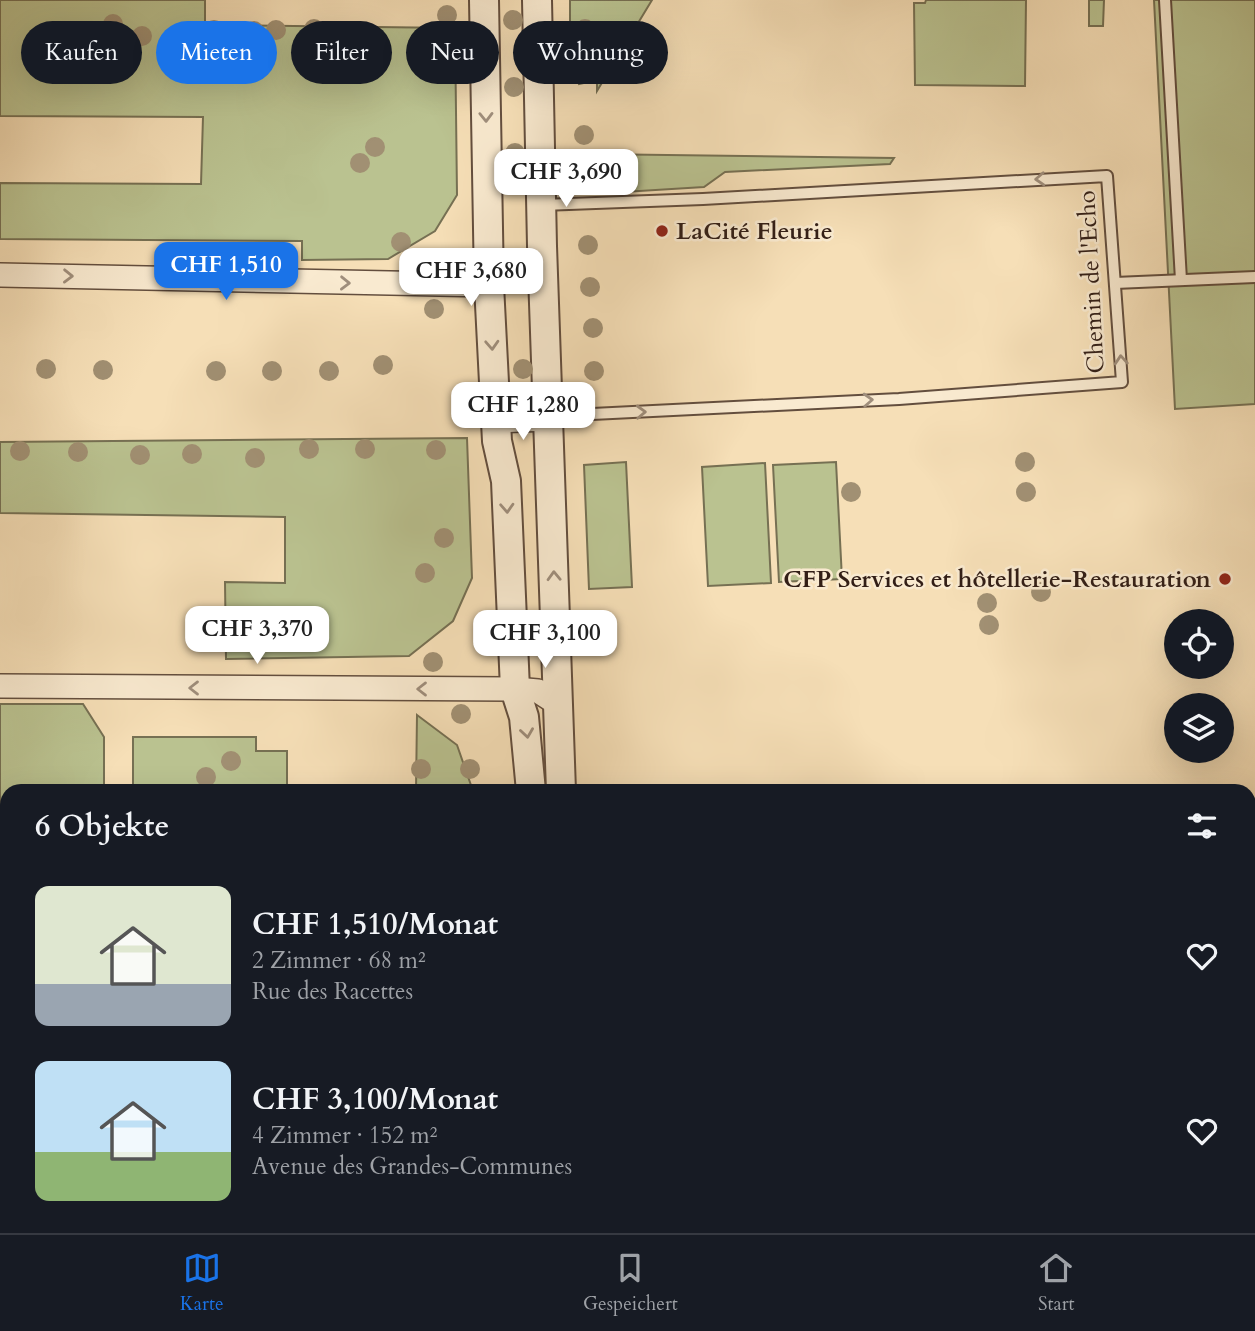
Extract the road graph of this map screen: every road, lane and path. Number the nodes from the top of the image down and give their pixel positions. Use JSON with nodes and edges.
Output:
{"nodes":[{"id":1,"x":484,"y":0,"type":"edge"},
{"id":2,"x":537,"y":0,"type":"edge"},
{"id":3,"x":1165,"y":0,"type":"edge"},
{"id":4,"x":541,"y":205,"type":"junction"},
{"id":5,"x":0,"y":275,"type":"edge"},
{"id":6,"x":1255,"y":277,"type":"edge"},
{"id":7,"x":1181,"y":280,"type":"junction"},
{"id":8,"x":1115,"y":283,"type":"junction"},
{"id":9,"x":489,"y":285,"type":"junction"},
{"id":10,"x":548,"y":419,"type":"junction"},
{"id":11,"x":496,"y":421,"type":"junction"},
{"id":12,"x":0,"y":686,"type":"edge"},
{"id":13,"x":515,"y":689,"type":"junction"},
{"id":14,"x":558,"y":704,"type":"junction"},
{"id":15,"x":530,"y":784,"type":"edge"},
{"id":16,"x":561,"y":784,"type":"edge"}],
"edges":[{"from":1,"to":9,"type":"street","one_way":true},
{"from":2,"to":4,"type":"street"},
{"from":3,"to":7,"type":"lane"},
{"from":8,"to":4,"type":"lane","name":"Chemin de l'Echo","one_way":true},
{"from":4,"to":10,"type":"street"},
{"from":5,"to":9,"type":"street","one_way":true},
{"from":6,"to":7,"type":"lane"},
{"from":7,"to":8,"type":"lane"},
{"from":10,"to":8,"type":"lane","name":"Chemin de l'Echo","one_way":true},
{"from":9,"to":11,"type":"street","one_way":true},
{"from":10,"to":11,"type":"street"},
{"from":14,"to":10,"type":"street","one_way":true},
{"from":11,"to":13,"type":"street","one_way":true},
{"from":13,"to":12,"type":"street","one_way":true},
{"from":13,"to":14,"type":"street"},
{"from":13,"to":15,"type":"street","one_way":true},
{"from":14,"to":16,"type":"street"}]}
